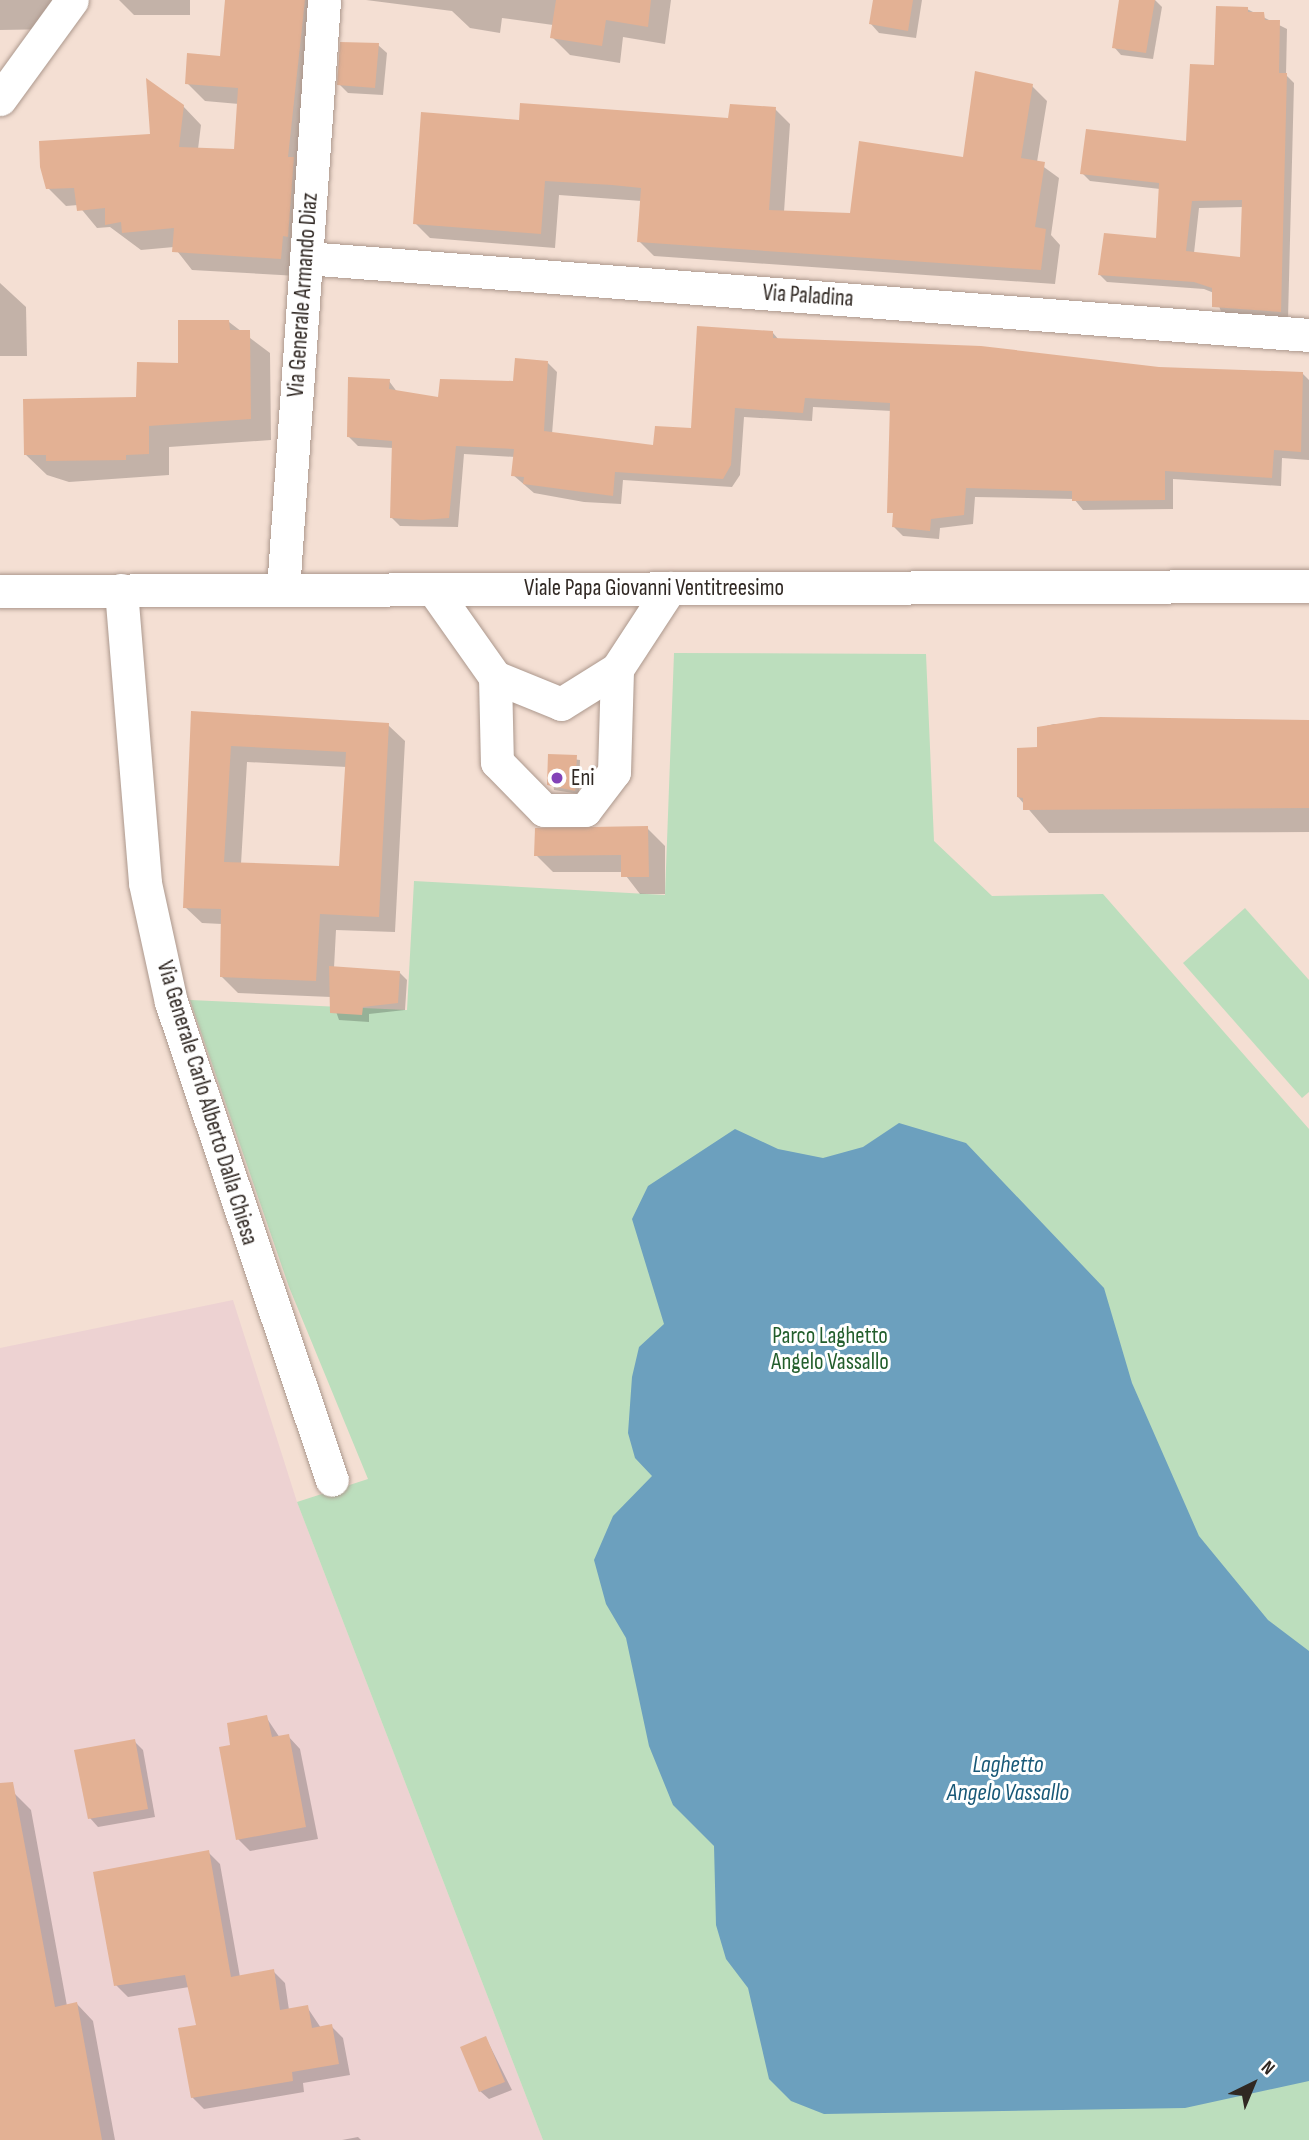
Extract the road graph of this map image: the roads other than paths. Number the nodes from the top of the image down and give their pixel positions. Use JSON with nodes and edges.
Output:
{"nodes":[{"id":1,"x":72,"y":0,"type":"edge"},
{"id":2,"x":324,"y":0,"type":"edge"},
{"id":3,"x":0,"y":99,"type":"edge"},
{"id":4,"x":306,"y":258,"type":"junction"},
{"id":5,"x":1309,"y":335,"type":"edge"},
{"id":6,"x":1309,"y":586,"type":"edge"},
{"id":7,"x":670,"y":588,"type":"junction"},
{"id":8,"x":433,"y":589,"type":"junction"},
{"id":9,"x":121,"y":590,"type":"junction"},
{"id":10,"x":283,"y":590,"type":"junction"},
{"id":11,"x":0,"y":591,"type":"edge"},
{"id":12,"x":617,"y":669,"type":"junction"},
{"id":13,"x":495,"y":677,"type":"junction"},
{"id":14,"x":332,"y":1480,"type":"dead end"}],
"edges":[{"from":1,"to":3,"type":"street"},
{"from":2,"to":4,"type":"street","name":"Via Generale Armando Diaz"},
{"from":4,"to":5,"type":"street","name":"Via Paladina"},
{"from":4,"to":10,"type":"street","name":"Via Generale Armando Diaz"},
{"from":6,"to":7,"type":"street","name":"Viale Papa Giovanni Ventitreesimo"},
{"from":7,"to":8,"type":"street","name":"Viale Papa Giovanni Ventitreesimo"},
{"from":7,"to":12,"type":"street"},
{"from":8,"to":10,"type":"street","name":"Viale Papa Giovanni Ventitreesimo"},
{"from":8,"to":13,"type":"street"},
{"from":9,"to":10,"type":"street","name":"Viale Papa Giovanni Ventitreesimo"},
{"from":9,"to":11,"type":"street","name":"Viale Papa Giovanni Ventitreesimo"},
{"from":9,"to":14,"type":"street","name":"Via Generale Carlo Alberto Dalla Chiesa"},
{"from":12,"to":13,"type":"street"},
{"from":12,"to":13,"type":"street"}]}
